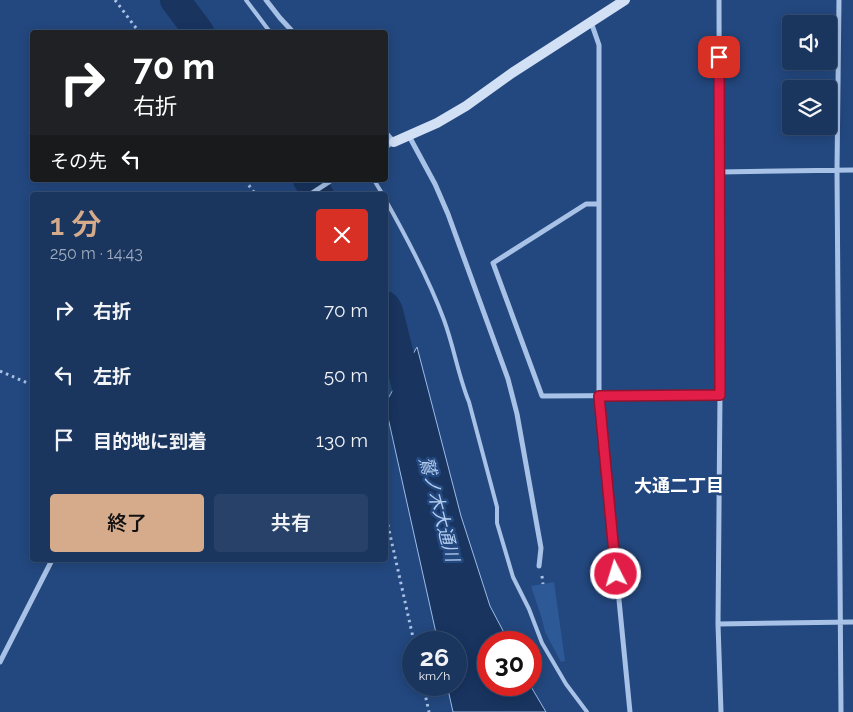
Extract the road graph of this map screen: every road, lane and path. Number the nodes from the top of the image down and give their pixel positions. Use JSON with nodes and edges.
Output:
{"nodes":[{"id":1,"x":115,"y":0,"type":"edge"},
{"id":2,"x":246,"y":0,"type":"edge"},
{"id":3,"x":266,"y":0,"type":"edge"},
{"id":4,"x":625,"y":0,"type":"edge"},
{"id":5,"x":719,"y":0,"type":"edge"},
{"id":6,"x":839,"y":0,"type":"edge"},
{"id":7,"x":591,"y":22,"type":"junction"},
{"id":8,"x":138,"y":30,"type":"edge"},
{"id":9,"x":268,"y":30,"type":"edge"},
{"id":10,"x":291,"y":30,"type":"edge"},
{"id":11,"x":408,"y":136,"type":"junction"},
{"id":12,"x":389,"y":145,"type":"edge"},
{"id":13,"x":837,"y":170,"type":"junction"},
{"id":14,"x":853,"y":170,"type":"edge"},
{"id":15,"x":720,"y":172,"type":"junction"},
{"id":16,"x":329,"y":182,"type":"edge"},
{"id":17,"x":314,"y":192,"type":"edge"},
{"id":18,"x":598,"y":204,"type":"junction"},
{"id":19,"x":388,"y":205,"type":"edge"},
{"id":20,"x":0,"y":371,"type":"edge"},
{"id":21,"x":30,"y":384,"type":"edge"},
{"id":22,"x":720,"y":395,"type":"junction"},
{"id":23,"x":599,"y":396,"type":"junction"},
{"id":24,"x":388,"y":525,"type":"edge"},
{"id":25,"x":51,"y":562,"type":"edge"},
{"id":26,"x":539,"y":566,"type":"dead end"},
{"id":27,"x":840,"y":622,"type":"junction"},
{"id":28,"x":853,"y":622,"type":"edge"},
{"id":29,"x":718,"y":624,"type":"junction"},
{"id":30,"x":412,"y":631,"type":"edge"},
{"id":31,"x":0,"y":662,"type":"edge"},
{"id":32,"x":425,"y":696,"type":"edge"},
{"id":33,"x":429,"y":712,"type":"edge"},
{"id":34,"x":586,"y":712,"type":"edge"},
{"id":35,"x":630,"y":712,"type":"edge"},
{"id":36,"x":721,"y":712,"type":"edge"},
{"id":37,"x":841,"y":712,"type":"edge"}],
"edges":[{"from":1,"to":8,"type":"path"},
{"from":2,"to":9,"type":"lane"},
{"from":3,"to":10,"type":"street"},
{"from":4,"to":7,"type":"street"},
{"from":5,"to":15,"type":"street"},
{"from":6,"to":13,"type":"street"},
{"from":7,"to":11,"type":"street"},
{"from":7,"to":18,"type":"street"},
{"from":11,"to":12,"type":"street"},
{"from":11,"to":26,"type":"street"},
{"from":13,"to":14,"type":"street"},
{"from":13,"to":15,"type":"street"},
{"from":13,"to":27,"type":"street"},
{"from":15,"to":22,"type":"street"},
{"from":16,"to":17,"type":"street"},
{"from":18,"to":23,"type":"street"},
{"from":18,"to":23,"type":"street"},
{"from":19,"to":34,"type":"lane"},
{"from":20,"to":21,"type":"path"},
{"from":22,"to":23,"type":"street"},
{"from":22,"to":29,"type":"street"},
{"from":23,"to":35,"type":"street"},
{"from":24,"to":30,"type":"path"},
{"from":25,"to":31,"type":"street"},
{"from":27,"to":28,"type":"street"},
{"from":27,"to":29,"type":"street"},
{"from":27,"to":37,"type":"street"},
{"from":29,"to":36,"type":"street"},
{"from":32,"to":33,"type":"path"}]}
